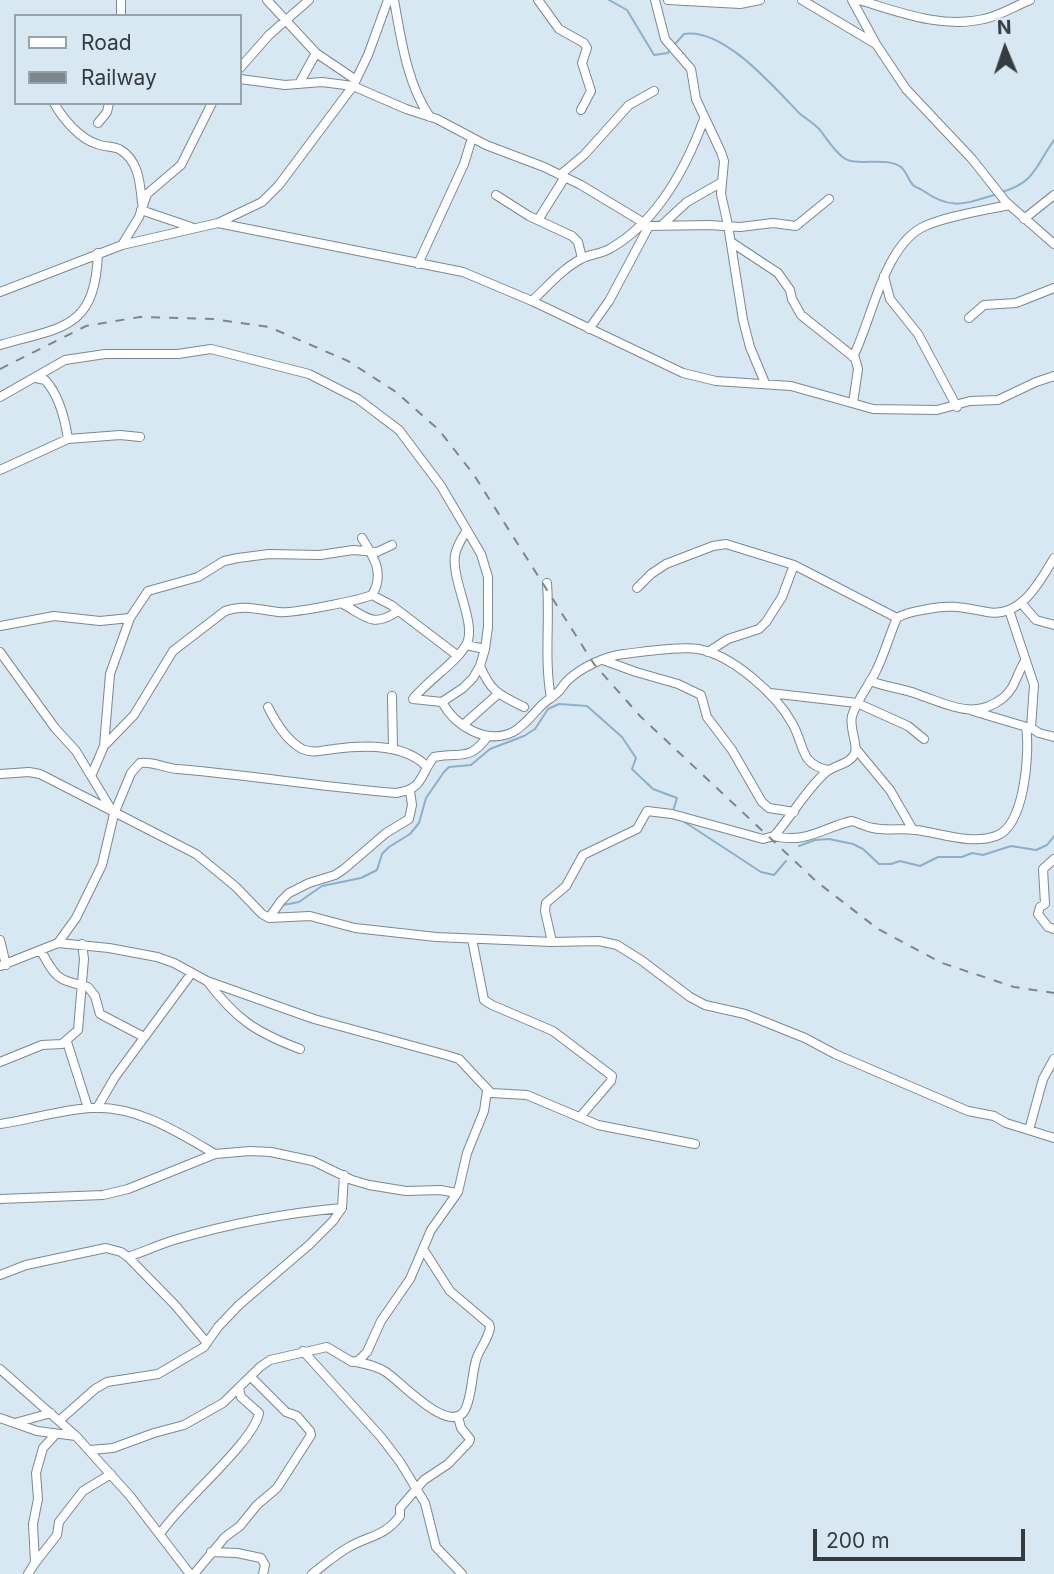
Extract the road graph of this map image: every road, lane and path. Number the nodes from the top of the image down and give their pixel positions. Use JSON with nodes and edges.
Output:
{"nodes":[{"id":1,"x":267,"y":0,"type":"edge"},
{"id":2,"x":309,"y":0,"type":"edge"},
{"id":3,"x":388,"y":0,"type":"edge"},
{"id":4,"x":394,"y":0,"type":"edge"},
{"id":5,"x":538,"y":0,"type":"edge"},
{"id":6,"x":655,"y":0,"type":"edge"},
{"id":7,"x":668,"y":0,"type":"edge"},
{"id":8,"x":760,"y":0,"type":"edge"},
{"id":9,"x":802,"y":0,"type":"edge"},
{"id":10,"x":852,"y":0,"type":"edge"},
{"id":11,"x":859,"y":0,"type":"edge"},
{"id":12,"x":1030,"y":0,"type":"edge"},
{"id":13,"x":285,"y":21,"type":"junction"},
{"id":14,"x":876,"y":44,"type":"junction"},
{"id":15,"x":316,"y":53,"type":"junction"},
{"id":16,"x":242,"y":66,"type":"edge"},
{"id":17,"x":242,"y":79,"type":"edge"},
{"id":18,"x":300,"y":82,"type":"junction"},
{"id":19,"x":354,"y":83,"type":"junction"},
{"id":20,"x":654,"y":91,"type":"dead end"},
{"id":21,"x":55,"y":105,"type":"edge"},
{"id":22,"x":109,"y":105,"type":"edge"},
{"id":23,"x":211,"y":105,"type":"edge"},
{"id":24,"x":581,"y":110,"type":"dead end"},
{"id":25,"x":430,"y":117,"type":"junction"},
{"id":26,"x":704,"y":119,"type":"junction"},
{"id":27,"x":98,"y":123,"type":"dead end"},
{"id":28,"x":472,"y":138,"type":"junction"},
{"id":29,"x":562,"y":176,"type":"junction"},
{"id":30,"x":722,"y":182,"type":"junction"},
{"id":31,"x":496,"y":195,"type":"dead end"},
{"id":32,"x":1054,"y":195,"type":"edge"},
{"id":33,"x":829,"y":199,"type":"dead end"},
{"id":34,"x":1009,"y":205,"type":"junction"},
{"id":35,"x":141,"y":208,"type":"junction"},
{"id":36,"x":1024,"y":219,"type":"junction"},
{"id":37,"x":538,"y":220,"type":"junction"},
{"id":38,"x":218,"y":223,"type":"junction"},
{"id":39,"x":646,"y":225,"type":"junction"},
{"id":40,"x":728,"y":225,"type":"junction"},
{"id":41,"x":661,"y":226,"type":"junction"},
{"id":42,"x":195,"y":228,"type":"junction"},
{"id":43,"x":731,"y":242,"type":"junction"},
{"id":44,"x":1054,"y":244,"type":"edge"},
{"id":45,"x":122,"y":245,"type":"junction"},
{"id":46,"x":98,"y":253,"type":"junction"},
{"id":47,"x":582,"y":258,"type":"junction"},
{"id":48,"x":418,"y":264,"type":"junction"},
{"id":49,"x":884,"y":276,"type":"junction"},
{"id":50,"x":1052,"y":291,"type":"edge"},
{"id":51,"x":0,"y":292,"type":"edge"},
{"id":52,"x":532,"y":302,"type":"junction"},
{"id":53,"x":969,"y":318,"type":"dead end"},
{"id":54,"x":589,"y":329,"type":"junction"},
{"id":55,"x":0,"y":345,"type":"edge"},
{"id":56,"x":853,"y":357,"type":"junction"},
{"id":57,"x":1054,"y":376,"type":"edge"},
{"id":58,"x":36,"y":378,"type":"junction"},
{"id":59,"x":765,"y":383,"type":"junction"},
{"id":60,"x":0,"y":397,"type":"edge"},
{"id":61,"x":853,"y":403,"type":"junction"},
{"id":62,"x":957,"y":407,"type":"junction"},
{"id":63,"x":140,"y":437,"type":"dead end"},
{"id":64,"x":68,"y":439,"type":"junction"},
{"id":65,"x":0,"y":470,"type":"edge"},
{"id":66,"x":467,"y":530,"type":"junction"},
{"id":67,"x":362,"y":538,"type":"dead end"},
{"id":68,"x":392,"y":545,"type":"dead end"},
{"id":69,"x":370,"y":551,"type":"junction"},
{"id":70,"x":1054,"y":558,"type":"edge"},
{"id":71,"x":794,"y":565,"type":"junction"},
{"id":72,"x":547,"y":583,"type":"dead end"},
{"id":73,"x":636,"y":588,"type":"dead end"},
{"id":74,"x":373,"y":595,"type":"junction"},
{"id":75,"x":341,"y":603,"type":"junction"},
{"id":76,"x":1022,"y":604,"type":"junction"},
{"id":77,"x":1009,"y":610,"type":"junction"},
{"id":78,"x":398,"y":611,"type":"junction"},
{"id":79,"x":130,"y":618,"type":"junction"},
{"id":80,"x":897,"y":618,"type":"junction"},
{"id":81,"x":1054,"y":625,"type":"edge"},
{"id":82,"x":0,"y":626,"type":"edge"},
{"id":83,"x":466,"y":645,"type":"junction"},
{"id":84,"x":485,"y":649,"type":"junction"},
{"id":85,"x":0,"y":652,"type":"edge"},
{"id":86,"x":708,"y":652,"type":"junction"},
{"id":87,"x":458,"y":656,"type":"junction"},
{"id":88,"x":603,"y":660,"type":"junction"},
{"id":89,"x":1025,"y":661,"type":"junction"},
{"id":90,"x":480,"y":666,"type":"junction"},
{"id":91,"x":870,"y":681,"type":"junction"},
{"id":92,"x":769,"y":693,"type":"junction"},
{"id":93,"x":498,"y":694,"type":"junction"},
{"id":94,"x":392,"y":696,"type":"dead end"},
{"id":95,"x":551,"y":698,"type":"junction"},
{"id":96,"x":442,"y":702,"type":"junction"},
{"id":97,"x":857,"y":702,"type":"junction"},
{"id":98,"x":268,"y":707,"type":"dead end"},
{"id":99,"x":524,"y":707,"type":"dead end"},
{"id":100,"x":973,"y":710,"type":"junction"},
{"id":101,"x":463,"y":725,"type":"junction"},
{"id":102,"x":1029,"y":727,"type":"junction"},
{"id":103,"x":488,"y":736,"type":"junction"},
{"id":104,"x":1054,"y":737,"type":"edge"},
{"id":105,"x":924,"y":739,"type":"dead end"},
{"id":106,"x":104,"y":746,"type":"junction"},
{"id":107,"x":393,"y":749,"type":"junction"},
{"id":108,"x":856,"y":749,"type":"junction"},
{"id":109,"x":427,"y":767,"type":"junction"},
{"id":110,"x":828,"y":770,"type":"junction"},
{"id":111,"x":0,"y":774,"type":"edge"},
{"id":112,"x":92,"y":774,"type":"junction"},
{"id":113,"x":410,"y":791,"type":"junction"},
{"id":114,"x":794,"y":812,"type":"junction"},
{"id":115,"x":114,"y":814,"type":"junction"},
{"id":116,"x":913,"y":830,"type":"junction"},
{"id":117,"x":774,"y":836,"type":"junction"},
{"id":118,"x":1054,"y":859,"type":"edge"},
{"id":119,"x":269,"y":918,"type":"junction"},
{"id":120,"x":1054,"y":929,"type":"edge"},
{"id":121,"x":472,"y":939,"type":"junction"},
{"id":122,"x":0,"y":940,"type":"edge"},
{"id":123,"x":552,"y":942,"type":"junction"},
{"id":124,"x":58,"y":943,"type":"junction"},
{"id":125,"x":82,"y":944,"type":"junction"},
{"id":126,"x":41,"y":951,"type":"junction"},
{"id":127,"x":3,"y":966,"type":"edge"},
{"id":128,"x":191,"y":974,"type":"junction"},
{"id":129,"x":207,"y":981,"type":"junction"},
{"id":130,"x":80,"y":985,"type":"junction"},
{"id":131,"x":144,"y":1037,"type":"junction"},
{"id":132,"x":67,"y":1042,"type":"junction"},
{"id":133,"x":300,"y":1049,"type":"dead end"},
{"id":134,"x":1054,"y":1059,"type":"edge"},
{"id":135,"x":0,"y":1062,"type":"edge"},
{"id":136,"x":487,"y":1091,"type":"junction"},
{"id":137,"x":92,"y":1108,"type":"junction"},
{"id":138,"x":580,"y":1117,"type":"junction"},
{"id":139,"x":0,"y":1125,"type":"edge"},
{"id":140,"x":1030,"y":1130,"type":"junction"},
{"id":141,"x":1054,"y":1138,"type":"edge"},
{"id":142,"x":695,"y":1144,"type":"dead end"},
{"id":143,"x":215,"y":1154,"type":"junction"},
{"id":144,"x":344,"y":1175,"type":"junction"},
{"id":145,"x":457,"y":1193,"type":"junction"},
{"id":146,"x":0,"y":1199,"type":"edge"},
{"id":147,"x":342,"y":1208,"type":"junction"},
{"id":148,"x":422,"y":1249,"type":"junction"},
{"id":149,"x":128,"y":1257,"type":"junction"},
{"id":150,"x":0,"y":1275,"type":"edge"},
{"id":151,"x":207,"y":1343,"type":"junction"},
{"id":152,"x":303,"y":1351,"type":"junction"},
{"id":153,"x":356,"y":1362,"type":"junction"},
{"id":154,"x":0,"y":1369,"type":"edge"},
{"id":155,"x":251,"y":1377,"type":"junction"},
{"id":156,"x":239,"y":1388,"type":"junction"},
{"id":157,"x":51,"y":1413,"type":"junction"},
{"id":158,"x":458,"y":1417,"type":"junction"},
{"id":159,"x":0,"y":1418,"type":"edge"},
{"id":160,"x":60,"y":1420,"type":"junction"},
{"id":161,"x":15,"y":1423,"type":"junction"},
{"id":162,"x":55,"y":1435,"type":"junction"},
{"id":163,"x":76,"y":1436,"type":"junction"},
{"id":164,"x":90,"y":1450,"type":"junction"},
{"id":165,"x":111,"y":1474,"type":"junction"},
{"id":166,"x":416,"y":1490,"type":"junction"},
{"id":167,"x":160,"y":1534,"type":"junction"},
{"id":168,"x":211,"y":1552,"type":"junction"},
{"id":169,"x":35,"y":1563,"type":"junction"},
{"id":170,"x":28,"y":1574,"type":"edge"},
{"id":171,"x":192,"y":1574,"type":"edge"},
{"id":172,"x":263,"y":1574,"type":"edge"},
{"id":173,"x":312,"y":1574,"type":"edge"},
{"id":174,"x":462,"y":1574,"type":"edge"}],
"edges":[{"from":1,"to":13,"type":"street"},
{"from":2,"to":13,"type":"street"},
{"from":3,"to":19,"type":"street"},
{"from":4,"to":25,"type":"street"},
{"from":5,"to":24,"type":"street"},
{"from":6,"to":26,"type":"street"},
{"from":7,"to":8,"type":"street"},
{"from":9,"to":14,"type":"street"},
{"from":10,"to":14,"type":"street"},
{"from":11,"to":12,"type":"street"},
{"from":13,"to":15,"type":"street"},
{"from":13,"to":16,"type":"street"},
{"from":14,"to":34,"type":"street"},
{"from":15,"to":18,"type":"street"},
{"from":15,"to":19,"type":"street"},
{"from":17,"to":18,"type":"street"},
{"from":18,"to":19,"type":"street"},
{"from":19,"to":25,"type":"street"},
{"from":19,"to":38,"type":"street"},
{"from":20,"to":29,"type":"street"},
{"from":21,"to":35,"type":"street"},
{"from":22,"to":27,"type":"street"},
{"from":23,"to":35,"type":"street"},
{"from":25,"to":28,"type":"street"},
{"from":26,"to":30,"type":"street"},
{"from":26,"to":39,"type":"street"},
{"from":28,"to":29,"type":"street"},
{"from":28,"to":48,"type":"street"},
{"from":29,"to":37,"type":"street"},
{"from":29,"to":39,"type":"street"},
{"from":30,"to":40,"type":"street"},
{"from":30,"to":41,"type":"street"},
{"from":31,"to":37,"type":"street"},
{"from":32,"to":36,"type":"street"},
{"from":33,"to":40,"type":"street"},
{"from":34,"to":36,"type":"street"},
{"from":34,"to":49,"type":"street"},
{"from":35,"to":42,"type":"street"},
{"from":35,"to":45,"type":"street"},
{"from":36,"to":44,"type":"street"},
{"from":37,"to":47,"type":"street"},
{"from":38,"to":42,"type":"street"},
{"from":38,"to":48,"type":"street"},
{"from":39,"to":41,"type":"street"},
{"from":39,"to":47,"type":"street"},
{"from":39,"to":54,"type":"street"},
{"from":40,"to":41,"type":"street"},
{"from":40,"to":43,"type":"street"},
{"from":42,"to":45,"type":"street"},
{"from":43,"to":56,"type":"street"},
{"from":43,"to":59,"type":"street"},
{"from":45,"to":46,"type":"street"},
{"from":46,"to":51,"type":"street"},
{"from":46,"to":55,"type":"street"},
{"from":47,"to":52,"type":"street"},
{"from":48,"to":52,"type":"street"},
{"from":49,"to":56,"type":"street"},
{"from":49,"to":62,"type":"street"},
{"from":50,"to":53,"type":"street"},
{"from":52,"to":54,"type":"street"},
{"from":54,"to":59,"type":"street"},
{"from":56,"to":61,"type":"street"},
{"from":57,"to":62,"type":"street"},
{"from":58,"to":60,"type":"street"},
{"from":58,"to":64,"type":"street"},
{"from":58,"to":66,"type":"street"},
{"from":59,"to":61,"type":"street"},
{"from":61,"to":62,"type":"street"},
{"from":63,"to":64,"type":"street"},
{"from":64,"to":65,"type":"street"},
{"from":66,"to":83,"type":"street"},
{"from":66,"to":84,"type":"street"},
{"from":67,"to":69,"type":"street"},
{"from":68,"to":69,"type":"street"},
{"from":69,"to":74,"type":"street"},
{"from":69,"to":79,"type":"street"},
{"from":70,"to":76,"type":"street"},
{"from":71,"to":73,"type":"street"},
{"from":71,"to":80,"type":"street"},
{"from":71,"to":86,"type":"street"},
{"from":72,"to":95,"type":"street"},
{"from":74,"to":75,"type":"street"},
{"from":74,"to":78,"type":"street"},
{"from":75,"to":78,"type":"street"},
{"from":75,"to":106,"type":"street"},
{"from":76,"to":77,"type":"street"},
{"from":76,"to":81,"type":"street"},
{"from":77,"to":80,"type":"street"},
{"from":77,"to":89,"type":"street"},
{"from":78,"to":87,"type":"street"},
{"from":79,"to":82,"type":"street"},
{"from":79,"to":106,"type":"street"},
{"from":80,"to":91,"type":"street"},
{"from":83,"to":84,"type":"street"},
{"from":83,"to":87,"type":"street"},
{"from":84,"to":90,"type":"street"},
{"from":85,"to":112,"type":"street"},
{"from":86,"to":88,"type":"street"},
{"from":86,"to":92,"type":"street"},
{"from":87,"to":96,"type":"street"},
{"from":88,"to":95,"type":"street"},
{"from":88,"to":114,"type":"street"},
{"from":89,"to":100,"type":"street"},
{"from":89,"to":102,"type":"street"},
{"from":90,"to":93,"type":"street"},
{"from":90,"to":96,"type":"street"},
{"from":91,"to":97,"type":"street"},
{"from":91,"to":100,"type":"street"},
{"from":92,"to":97,"type":"street"},
{"from":92,"to":110,"type":"street"},
{"from":93,"to":99,"type":"street"},
{"from":93,"to":101,"type":"street"},
{"from":94,"to":107,"type":"street"},
{"from":95,"to":103,"type":"street"},
{"from":96,"to":101,"type":"street"},
{"from":97,"to":105,"type":"street"},
{"from":97,"to":108,"type":"street"},
{"from":98,"to":107,"type":"street"},
{"from":100,"to":102,"type":"street"},
{"from":101,"to":103,"type":"street"},
{"from":102,"to":104,"type":"street"},
{"from":102,"to":116,"type":"street"},
{"from":103,"to":109,"type":"street"},
{"from":106,"to":112,"type":"street"},
{"from":107,"to":109,"type":"street"},
{"from":108,"to":110,"type":"street"},
{"from":108,"to":116,"type":"street"},
{"from":109,"to":113,"type":"street"},
{"from":110,"to":114,"type":"street"},
{"from":111,"to":115,"type":"street"},
{"from":112,"to":115,"type":"street"},
{"from":113,"to":115,"type":"street"},
{"from":113,"to":119,"type":"street"},
{"from":114,"to":117,"type":"street"},
{"from":115,"to":119,"type":"street"},
{"from":115,"to":124,"type":"street"},
{"from":116,"to":117,"type":"street"},
{"from":117,"to":123,"type":"street"},
{"from":118,"to":120,"type":"street"},
{"from":119,"to":121,"type":"street"},
{"from":121,"to":123,"type":"street"},
{"from":121,"to":138,"type":"street"},
{"from":122,"to":127,"type":"street"},
{"from":123,"to":140,"type":"street"},
{"from":124,"to":125,"type":"street"},
{"from":124,"to":126,"type":"street"},
{"from":125,"to":128,"type":"street"},
{"from":125,"to":130,"type":"street"},
{"from":126,"to":127,"type":"street"},
{"from":126,"to":130,"type":"street"},
{"from":128,"to":129,"type":"street"},
{"from":128,"to":131,"type":"street"},
{"from":129,"to":133,"type":"street"},
{"from":129,"to":136,"type":"street"},
{"from":130,"to":131,"type":"street"},
{"from":130,"to":132,"type":"street"},
{"from":131,"to":137,"type":"street"},
{"from":132,"to":135,"type":"street"},
{"from":132,"to":137,"type":"street"},
{"from":134,"to":140,"type":"street"},
{"from":136,"to":138,"type":"street"},
{"from":136,"to":145,"type":"street"},
{"from":137,"to":139,"type":"street"},
{"from":137,"to":143,"type":"street"},
{"from":138,"to":142,"type":"street"},
{"from":140,"to":141,"type":"street"},
{"from":143,"to":144,"type":"street"},
{"from":143,"to":146,"type":"street"},
{"from":144,"to":145,"type":"street"},
{"from":144,"to":147,"type":"street"},
{"from":145,"to":148,"type":"street"},
{"from":147,"to":149,"type":"street"},
{"from":147,"to":151,"type":"street"},
{"from":148,"to":153,"type":"street"},
{"from":148,"to":158,"type":"street"},
{"from":149,"to":150,"type":"street"},
{"from":149,"to":151,"type":"street"},
{"from":151,"to":160,"type":"street"},
{"from":152,"to":153,"type":"street"},
{"from":152,"to":155,"type":"street"},
{"from":152,"to":166,"type":"street"},
{"from":153,"to":158,"type":"street"},
{"from":154,"to":157,"type":"street"},
{"from":155,"to":156,"type":"street"},
{"from":155,"to":168,"type":"street"},
{"from":156,"to":164,"type":"street"},
{"from":156,"to":167,"type":"street"},
{"from":157,"to":160,"type":"street"},
{"from":157,"to":161,"type":"street"},
{"from":158,"to":166,"type":"street"},
{"from":159,"to":161,"type":"street"},
{"from":160,"to":163,"type":"street"},
{"from":161,"to":162,"type":"street"},
{"from":162,"to":163,"type":"street"},
{"from":162,"to":169,"type":"street"},
{"from":163,"to":164,"type":"street"},
{"from":164,"to":165,"type":"street"},
{"from":165,"to":167,"type":"street"},
{"from":165,"to":169,"type":"street"},
{"from":166,"to":173,"type":"street"},
{"from":166,"to":174,"type":"street"},
{"from":167,"to":171,"type":"street"},
{"from":168,"to":171,"type":"street"},
{"from":168,"to":172,"type":"street"},
{"from":169,"to":170,"type":"street"}]}
